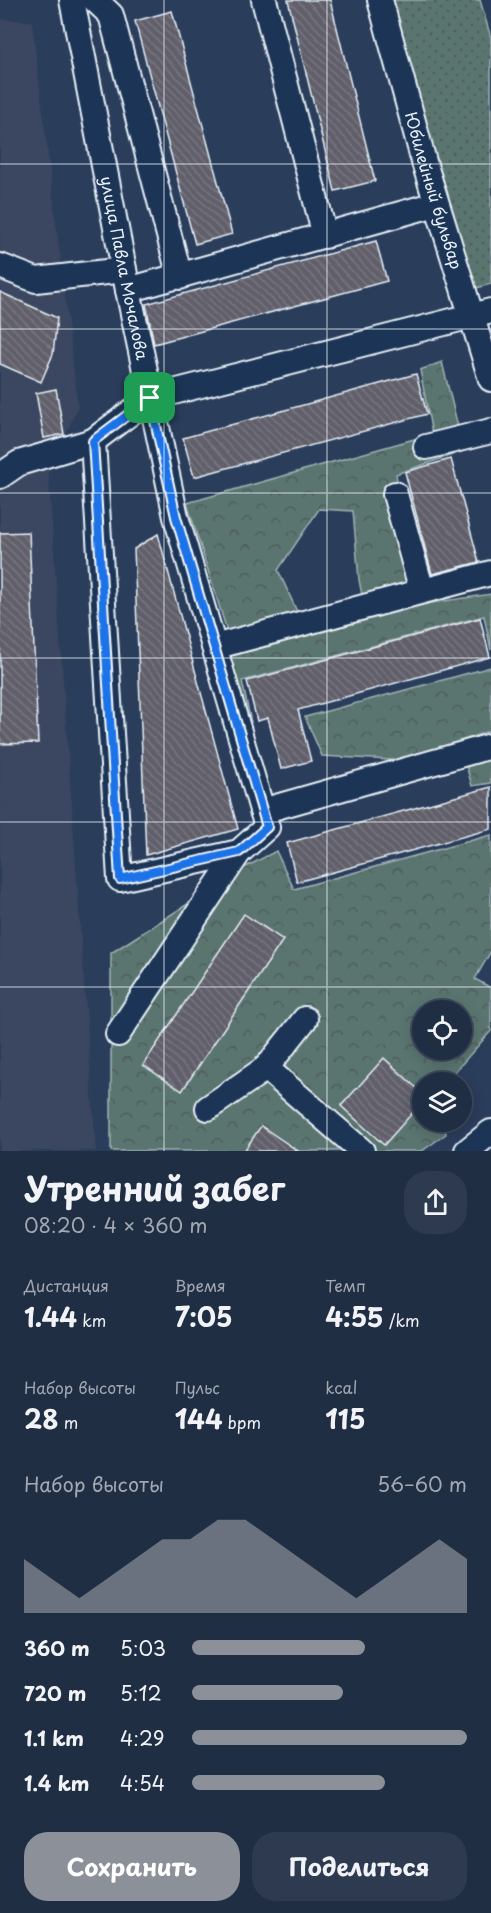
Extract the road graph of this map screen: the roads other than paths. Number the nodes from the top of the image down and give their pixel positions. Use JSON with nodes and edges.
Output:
{"nodes":[{"id":1,"x":73,"y":0,"type":"edge"},
{"id":2,"x":95,"y":0,"type":"edge"},
{"id":3,"x":264,"y":0,"type":"edge"},
{"id":4,"x":380,"y":0,"type":"edge"},
{"id":5,"x":436,"y":204,"type":"junction"},
{"id":6,"x":325,"y":236,"type":"junction"},
{"id":7,"x":0,"y":266,"type":"edge"},
{"id":8,"x":180,"y":277,"type":"junction"},
{"id":9,"x":126,"y":280,"type":"junction"},
{"id":10,"x":481,"y":313,"type":"edge"},
{"id":11,"x":441,"y":323,"type":"junction"},
{"id":12,"x":479,"y":341,"type":"junction"},
{"id":13,"x":491,"y":379,"type":"edge"},
{"id":14,"x":150,"y":398,"type":"junction"},
{"id":15,"x":491,"y":431,"type":"edge"},
{"id":16,"x":93,"y":441,"type":"junction"},
{"id":17,"x":426,"y":447,"type":"dead end"},
{"id":18,"x":0,"y":476,"type":"edge"},
{"id":19,"x":395,"y":494,"type":"dead end"},
{"id":20,"x":491,"y":573,"type":"edge"},
{"id":21,"x":422,"y":591,"type":"junction"},
{"id":22,"x":214,"y":647,"type":"junction"},
{"id":23,"x":491,"y":746,"type":"edge"},
{"id":24,"x":262,"y":811,"type":"junction"},
{"id":25,"x":239,"y":852,"type":"junction"},
{"id":26,"x":305,"y":1019,"type":"dead end"},
{"id":27,"x":118,"y":1034,"type":"dead end"},
{"id":28,"x":266,"y":1068,"type":"junction"},
{"id":29,"x":208,"y":1108,"type":"dead end"},
{"id":30,"x":491,"y":1132,"type":"edge"},
{"id":31,"x":362,"y":1151,"type":"edge"},
{"id":32,"x":467,"y":1151,"type":"edge"}],
"edges":[{"from":1,"to":9,"type":"street","name":"улица Павла Мочалова"},
{"from":2,"to":8,"type":"street"},
{"from":3,"to":6,"type":"street"},
{"from":4,"to":5,"type":"street","name":"Юбилейный бульвар"},
{"from":5,"to":6,"type":"street"},
{"from":5,"to":10,"type":"street","name":"Юбилейный бульвар"},
{"from":6,"to":8,"type":"street"},
{"from":7,"to":9,"type":"street"},
{"from":8,"to":9,"type":"street"},
{"from":9,"to":14,"type":"street","name":"улица Павла Мочалова"},
{"from":10,"to":11,"type":"street"},
{"from":10,"to":12,"type":"street","name":"Юбилейный бульвар"},
{"from":11,"to":12,"type":"street"},
{"from":11,"to":14,"type":"street"},
{"from":12,"to":13,"type":"street","name":"Юбилейный бульвар"},
{"from":14,"to":16,"type":"street"},
{"from":14,"to":22,"type":"street","name":"улица Павла Мочалова"},
{"from":15,"to":17,"type":"street"},
{"from":16,"to":18,"type":"street"},
{"from":16,"to":25,"type":"street"},
{"from":19,"to":21,"type":"street"},
{"from":20,"to":21,"type":"street"},
{"from":21,"to":22,"type":"street"},
{"from":22,"to":24,"type":"street","name":"улица Павла Мочалова"},
{"from":23,"to":24,"type":"street"},
{"from":24,"to":25,"type":"street"},
{"from":25,"to":27,"type":"street"},
{"from":26,"to":28,"type":"street"},
{"from":28,"to":29,"type":"street"},
{"from":28,"to":31,"type":"street"},
{"from":30,"to":32,"type":"street"}]}
